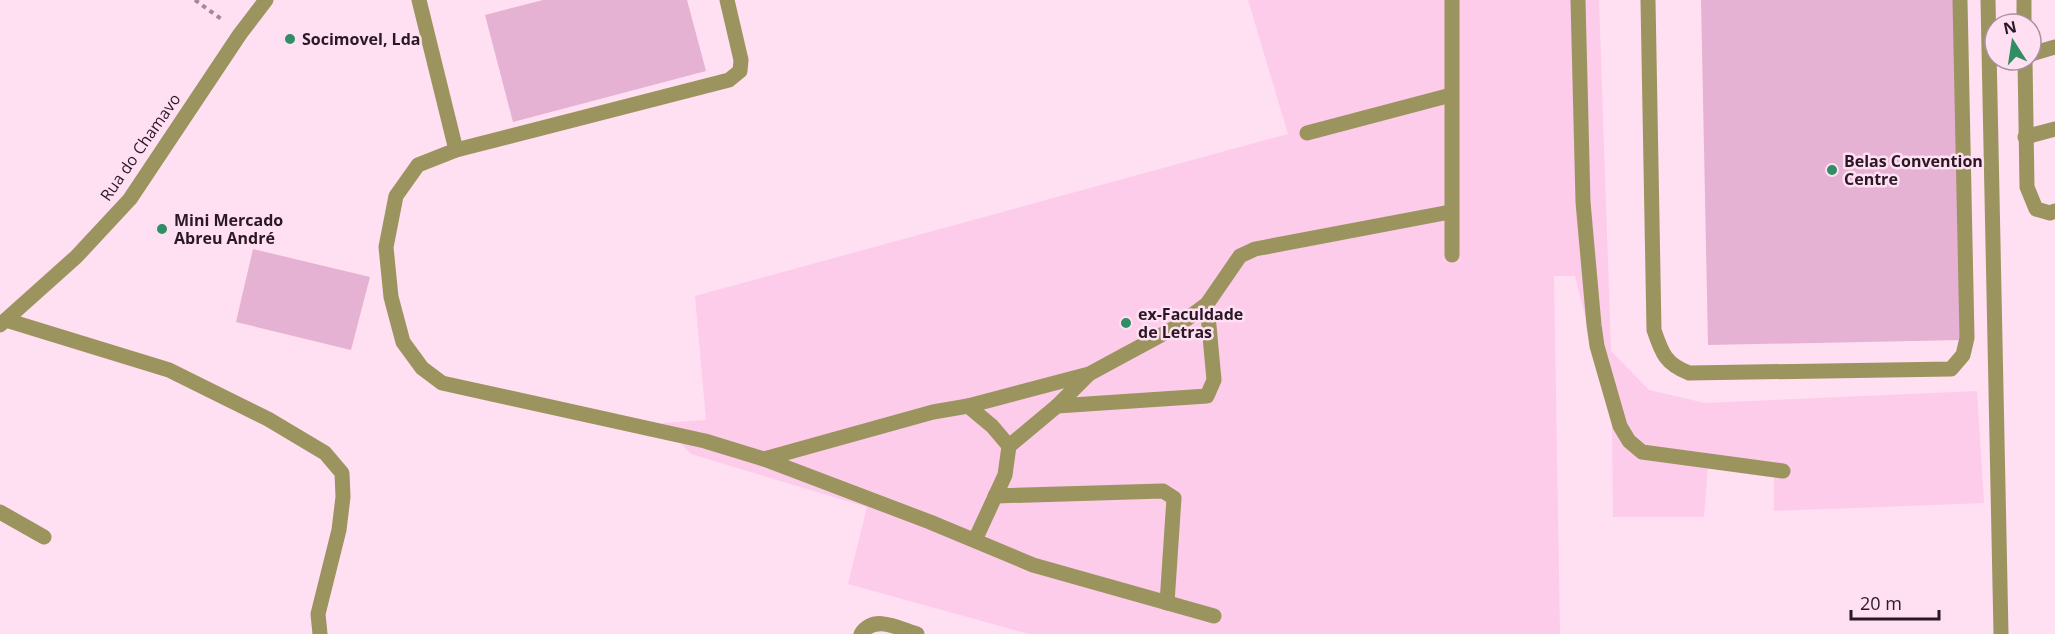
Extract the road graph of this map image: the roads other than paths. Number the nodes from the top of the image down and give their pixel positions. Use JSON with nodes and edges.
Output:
{"nodes":[{"id":1,"x":266,"y":0,"type":"edge"},
{"id":2,"x":419,"y":0,"type":"edge"},
{"id":3,"x":727,"y":0,"type":"edge"},
{"id":4,"x":1452,"y":0,"type":"edge"},
{"id":5,"x":1578,"y":0,"type":"edge"},
{"id":6,"x":1648,"y":0,"type":"edge"},
{"id":7,"x":1960,"y":0,"type":"edge"},
{"id":8,"x":1988,"y":0,"type":"edge"},
{"id":9,"x":2025,"y":72,"type":"edge"},
{"id":10,"x":1451,"y":96,"type":"junction"},
{"id":11,"x":2055,"y":129,"type":"edge"},
{"id":12,"x":1307,"y":133,"type":"dead end"},
{"id":13,"x":2025,"y":137,"type":"junction"},
{"id":14,"x":456,"y":150,"type":"junction"},
{"id":15,"x":2055,"y":211,"type":"edge"},
{"id":16,"x":1450,"y":212,"type":"junction"},
{"id":17,"x":1452,"y":255,"type":"dead end"},
{"id":18,"x":1207,"y":304,"type":"junction"},
{"id":19,"x":3,"y":323,"type":"edge"},
{"id":20,"x":1089,"y":374,"type":"junction"},
{"id":21,"x":968,"y":406,"type":"junction"},
{"id":22,"x":1057,"y":406,"type":"junction"},
{"id":23,"x":1009,"y":446,"type":"junction"},
{"id":24,"x":764,"y":459,"type":"junction"},
{"id":25,"x":1783,"y":471,"type":"dead end"},
{"id":26,"x":995,"y":496,"type":"junction"},
{"id":27,"x":0,"y":512,"type":"edge"},
{"id":28,"x":44,"y":537,"type":"dead end"},
{"id":29,"x":975,"y":540,"type":"junction"},
{"id":30,"x":1167,"y":603,"type":"junction"},
{"id":31,"x":1214,"y":616,"type":"dead end"},
{"id":32,"x":320,"y":634,"type":"edge"},
{"id":33,"x":861,"y":634,"type":"edge"},
{"id":34,"x":917,"y":634,"type":"edge"},
{"id":35,"x":2001,"y":634,"type":"edge"}],
"edges":[{"from":1,"to":19,"type":"street","name":"Rua do Chamavo"},
{"from":2,"to":14,"type":"street"},
{"from":3,"to":14,"type":"street"},
{"from":4,"to":10,"type":"street"},
{"from":5,"to":25,"type":"street"},
{"from":6,"to":7,"type":"street"},
{"from":8,"to":35,"type":"street"},
{"from":9,"to":13,"type":"street"},
{"from":10,"to":12,"type":"street"},
{"from":10,"to":16,"type":"street"},
{"from":11,"to":13,"type":"street"},
{"from":13,"to":15,"type":"street"},
{"from":14,"to":24,"type":"street"},
{"from":16,"to":17,"type":"street"},
{"from":16,"to":18,"type":"street"},
{"from":18,"to":20,"type":"street"},
{"from":18,"to":22,"type":"street"},
{"from":19,"to":32,"type":"street"},
{"from":20,"to":21,"type":"street"},
{"from":20,"to":22,"type":"street"},
{"from":21,"to":23,"type":"street"},
{"from":21,"to":24,"type":"street"},
{"from":22,"to":23,"type":"street"},
{"from":23,"to":26,"type":"street"},
{"from":24,"to":29,"type":"street"},
{"from":26,"to":29,"type":"street"},
{"from":26,"to":30,"type":"street"},
{"from":27,"to":28,"type":"street"},
{"from":29,"to":30,"type":"street"},
{"from":30,"to":31,"type":"street"},
{"from":33,"to":34,"type":"street"}]}
